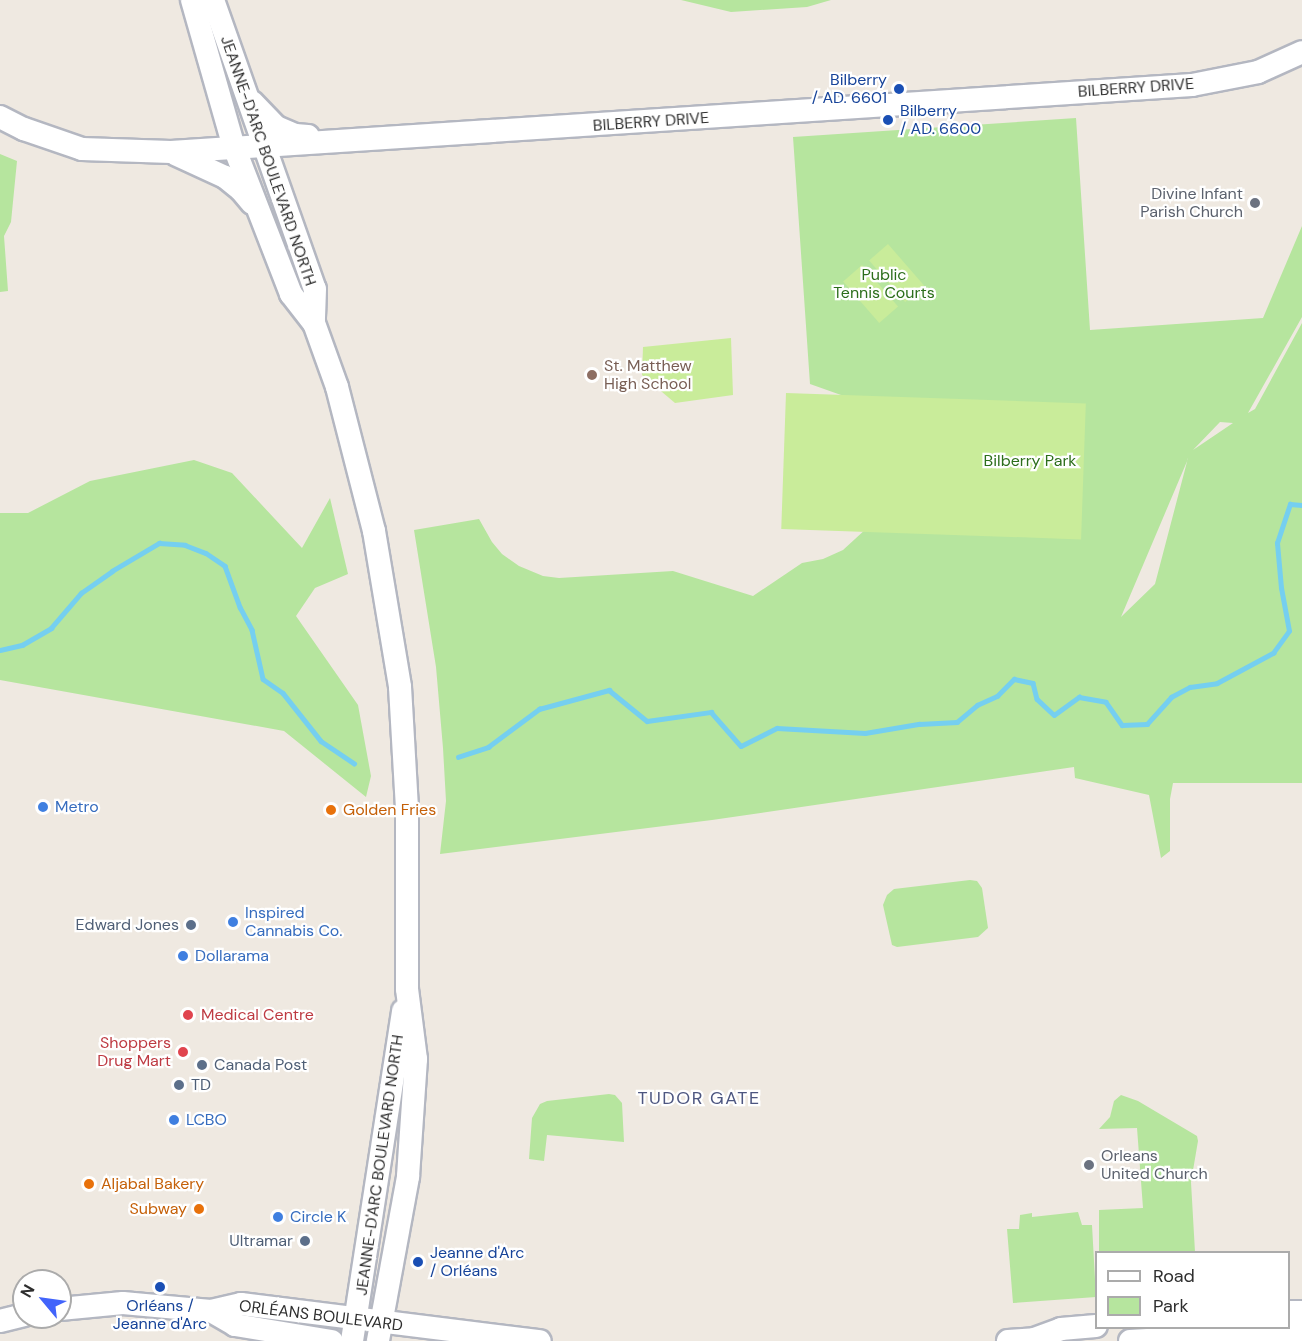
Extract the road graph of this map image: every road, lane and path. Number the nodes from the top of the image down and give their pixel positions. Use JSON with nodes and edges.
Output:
{"nodes":[{"id":1,"x":192,"y":0,"type":"edge"},
{"id":2,"x":213,"y":0,"type":"edge"},
{"id":3,"x":1302,"y":52,"type":"edge"},
{"id":4,"x":246,"y":93,"type":"junction"},
{"id":5,"x":0,"y":117,"type":"edge"},
{"id":6,"x":358,"y":139,"type":"junction"},
{"id":7,"x":262,"y":145,"type":"junction"},
{"id":8,"x":234,"y":147,"type":"junction"},
{"id":9,"x":171,"y":152,"type":"junction"},
{"id":10,"x":261,"y":214,"type":"junction"},
{"id":11,"x":314,"y":323,"type":"junction"},
{"id":12,"x":407,"y":989,"type":"junction"},
{"id":13,"x":72,"y":1309,"type":"edge"},
{"id":14,"x":211,"y":1311,"type":"junction"},
{"id":15,"x":358,"y":1318,"type":"junction"},
{"id":16,"x":1095,"y":1326,"type":"edge"},
{"id":17,"x":1302,"y":1330,"type":"edge"},
{"id":18,"x":381,"y":1332,"type":"edge"},
{"id":19,"x":1038,"y":1340,"type":"edge"},
{"id":20,"x":332,"y":1341,"type":"edge"},
{"id":21,"x":352,"y":1341,"type":"edge"},
{"id":22,"x":540,"y":1341,"type":"edge"},
{"id":23,"x":1008,"y":1341,"type":"edge"},
{"id":24,"x":1131,"y":1341,"type":"edge"}],
"edges":[{"from":1,"to":8,"type":"main road","name":"JEANNE-D'ARC BOULEVARD NORTH"},
{"from":2,"to":4,"type":"main road","name":"JEANNE-D'ARC BOULEVARD NORTH"},
{"from":3,"to":6,"type":"main road","name":"BILBERRY DRIVE"},
{"from":4,"to":6,"type":"main road"},
{"from":4,"to":7,"type":"main road","name":"JEANNE-D'ARC BOULEVARD NORTH"},
{"from":5,"to":9,"type":"main road","name":"BILBERRY DRIVE"},
{"from":6,"to":7,"type":"main road","name":"BILBERRY DRIVE"},
{"from":7,"to":8,"type":"main road","name":"BILBERRY DRIVE"},
{"from":7,"to":11,"type":"main road","name":"JEANNE-D'ARC BOULEVARD NORTH"},
{"from":8,"to":9,"type":"main road","name":"BILBERRY DRIVE"},
{"from":8,"to":10,"type":"main road","name":"JEANNE-D'ARC BOULEVARD NORTH"},
{"from":9,"to":10,"type":"main road"},
{"from":10,"to":11,"type":"main road","name":"JEANNE-D'ARC BOULEVARD NORTH"},
{"from":11,"to":12,"type":"main road","name":"JEANNE-D'ARC BOULEVARD NORTH"},
{"from":12,"to":15,"type":"main road","name":"JEANNE-D'ARC BOULEVARD NORTH"},
{"from":12,"to":18,"type":"main road","name":"JEANNE-D'ARC BOULEVARD NORTH"},
{"from":13,"to":14,"type":"main road","name":"ORLÉANS BOULEVARD"},
{"from":14,"to":15,"type":"main road","name":"ORLÉANS BOULEVARD"},
{"from":14,"to":20,"type":"main road","name":"ORLÉANS BOULEVARD"},
{"from":15,"to":18,"type":"main road","name":"ORLÉANS BOULEVARD"},
{"from":15,"to":21,"type":"main road","name":"JEANNE-D'ARC BOULEVARD NORTH"},
{"from":16,"to":19,"type":"main road"},
{"from":17,"to":24,"type":"main road"},
{"from":18,"to":22,"type":"main road","name":"ORLÉANS BOULEVARD"},
{"from":19,"to":23,"type":"main road"}]}
